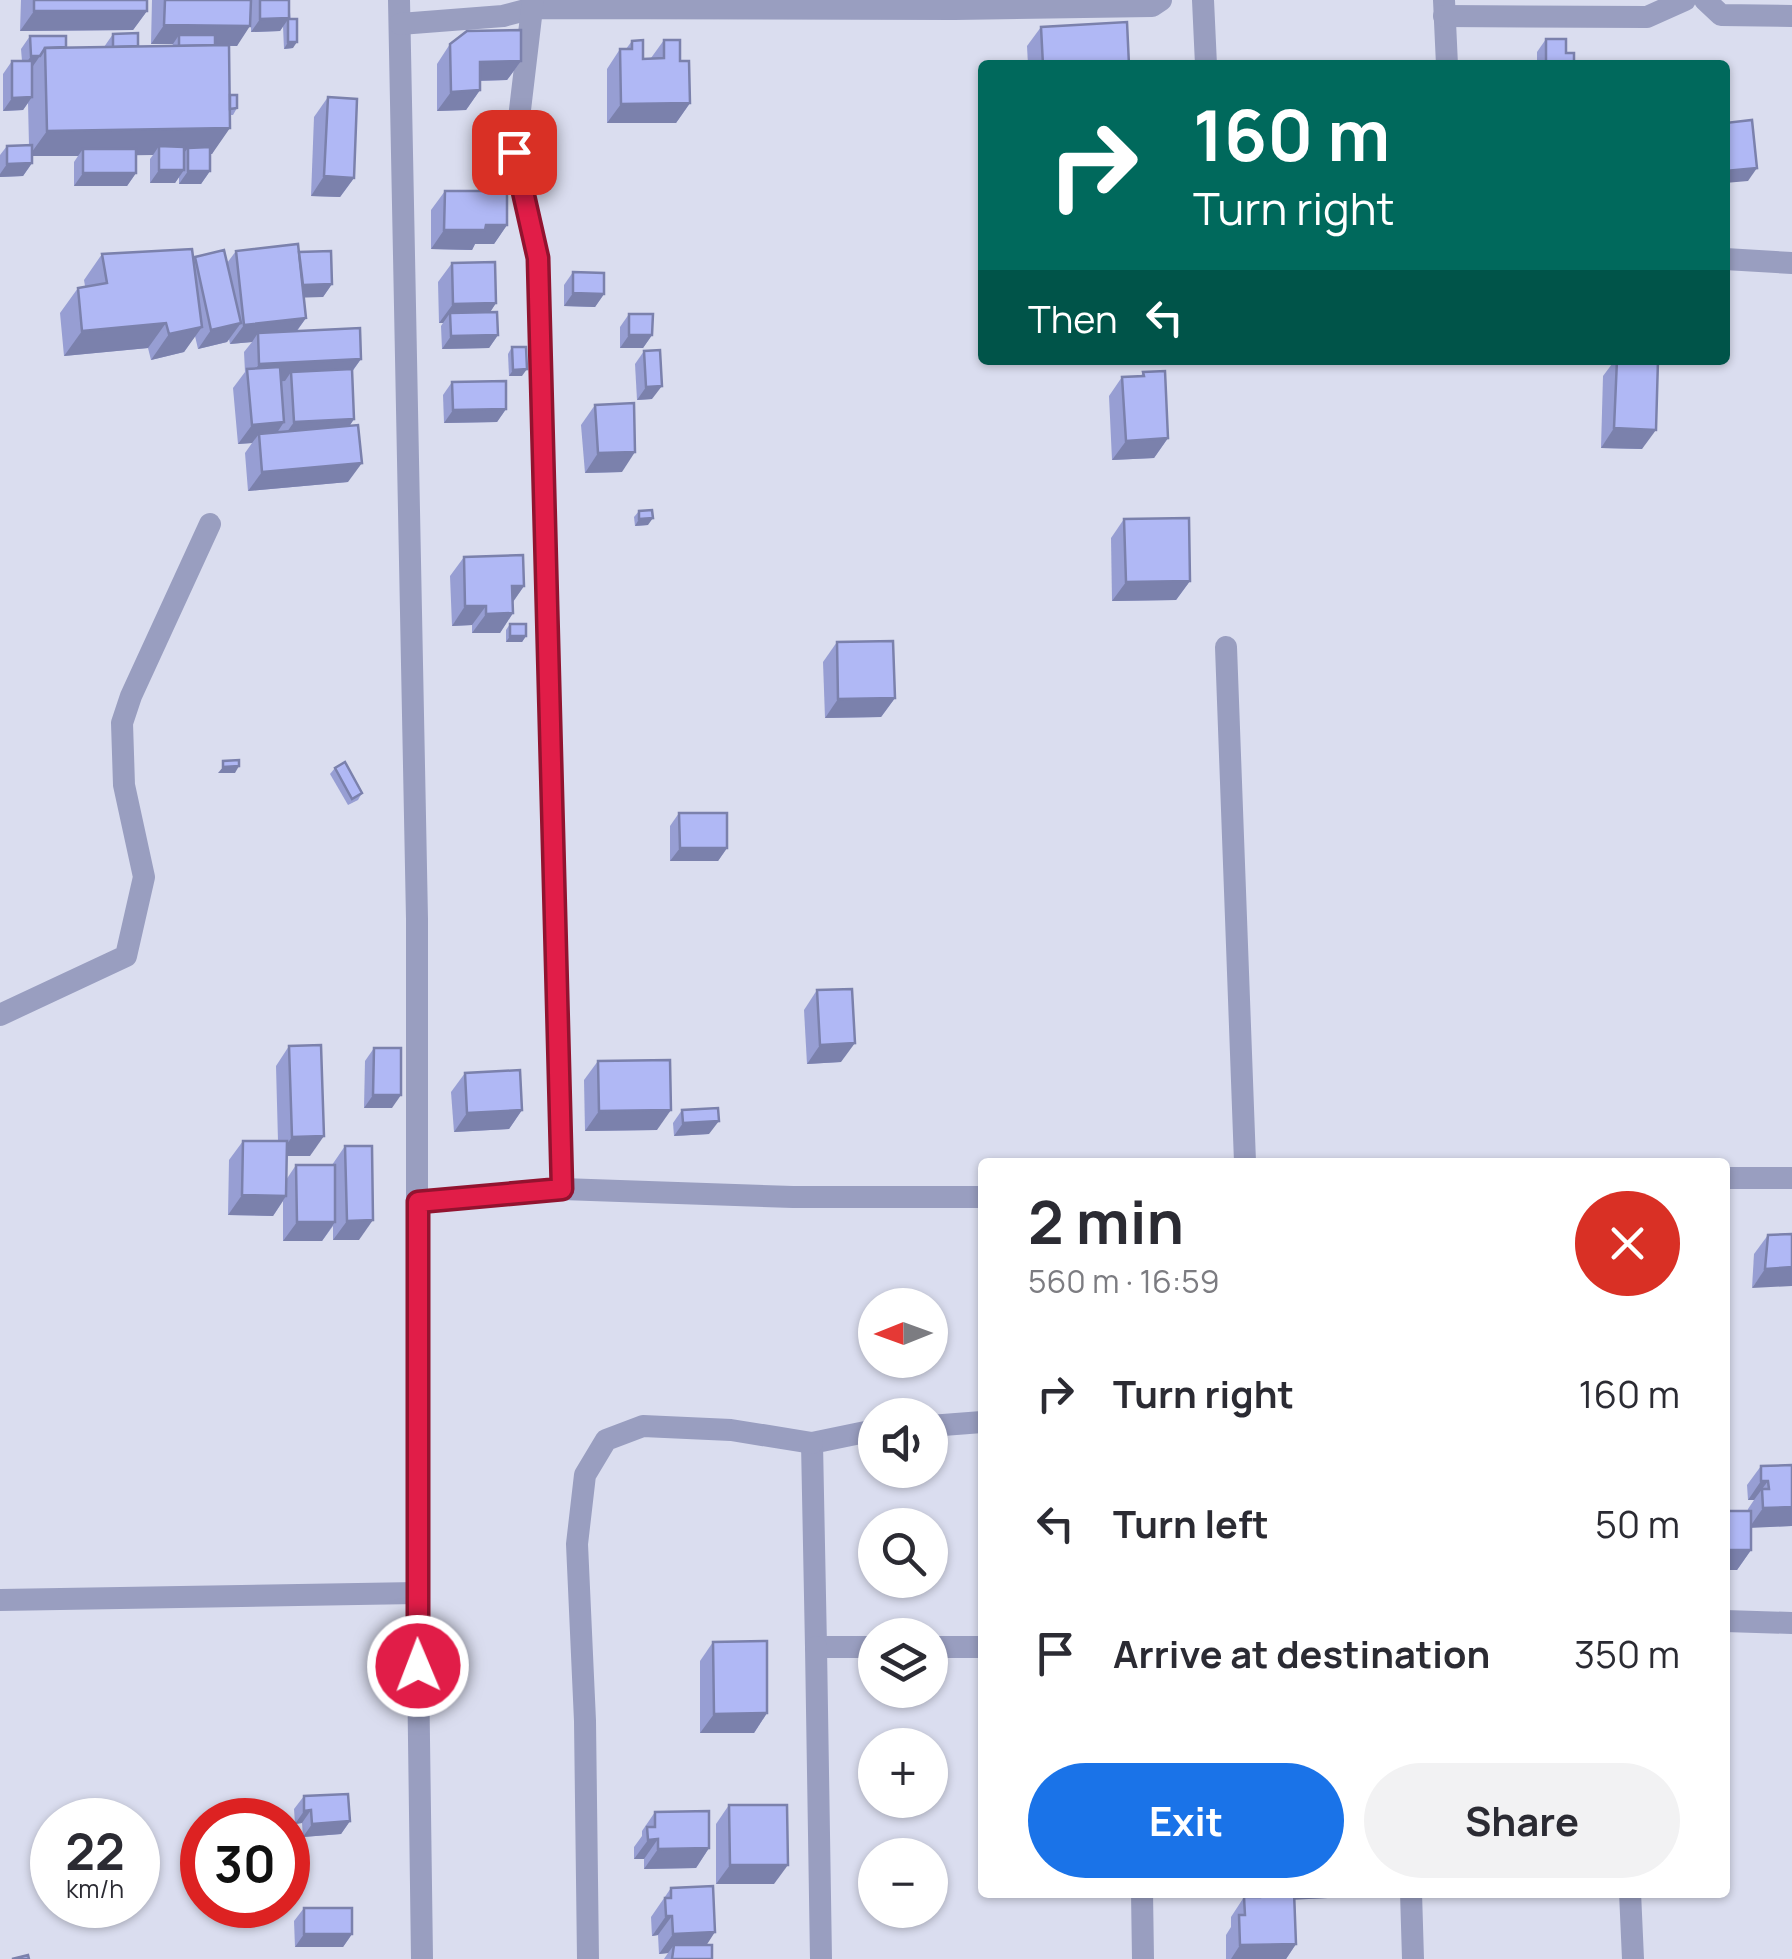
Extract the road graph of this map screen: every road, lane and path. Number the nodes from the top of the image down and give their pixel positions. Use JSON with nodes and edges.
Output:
{"nodes":[{"id":1,"x":399,"y":0,"type":"edge"},
{"id":2,"x":1161,"y":0,"type":"edge"},
{"id":3,"x":1204,"y":0,"type":"edge"},
{"id":4,"x":1685,"y":0,"type":"edge"},
{"id":5,"x":1706,"y":0,"type":"edge"},
{"id":6,"x":534,"y":4,"type":"edge"},
{"id":7,"x":1444,"y":8,"type":"edge"},
{"id":8,"x":1792,"y":16,"type":"edge"},
{"id":9,"x":400,"y":24,"type":"junction"},
{"id":10,"x":1206,"y":60,"type":"edge"},
{"id":11,"x":1447,"y":60,"type":"edge"},
{"id":12,"x":1730,"y":260,"type":"edge"},
{"id":13,"x":1792,"y":263,"type":"edge"},
{"id":14,"x":210,"y":524,"type":"dead end"},
{"id":15,"x":1226,"y":647,"type":"dead end"},
{"id":16,"x":0,"y":1015,"type":"edge"},
{"id":17,"x":1245,"y":1158,"type":"edge"},
{"id":18,"x":1730,"y":1178,"type":"edge"},
{"id":19,"x":1792,"y":1178,"type":"edge"},
{"id":20,"x":562,"y":1189,"type":"junction"},
{"id":21,"x":978,"y":1197,"type":"edge"},
{"id":22,"x":418,"y":1202,"type":"junction"},
{"id":23,"x":978,"y":1422,"type":"edge"},
{"id":24,"x":948,"y":1425,"type":"edge"},
{"id":25,"x":858,"y":1433,"type":"edge"},
{"id":26,"x":812,"y":1442,"type":"junction"},
{"id":27,"x":417,"y":1593,"type":"junction"},
{"id":28,"x":0,"y":1600,"type":"edge"},
{"id":29,"x":1730,"y":1621,"type":"edge"},
{"id":30,"x":1792,"y":1623,"type":"edge"},
{"id":31,"x":816,"y":1647,"type":"junction"},
{"id":32,"x":858,"y":1647,"type":"edge"},
{"id":33,"x":948,"y":1647,"type":"edge"},
{"id":34,"x":978,"y":1647,"type":"edge"},
{"id":35,"x":1142,"y":1898,"type":"edge"},
{"id":36,"x":1412,"y":1898,"type":"edge"},
{"id":37,"x":1630,"y":1898,"type":"edge"},
{"id":38,"x":422,"y":1959,"type":"edge"},
{"id":39,"x":588,"y":1959,"type":"edge"},
{"id":40,"x":820,"y":1959,"type":"edge"},
{"id":41,"x":1143,"y":1959,"type":"edge"},
{"id":42,"x":1413,"y":1959,"type":"edge"},
{"id":43,"x":1632,"y":1959,"type":"edge"}],
"edges":[{"from":1,"to":9,"type":"street"},
{"from":2,"to":6,"type":"street"},
{"from":3,"to":10,"type":"street"},
{"from":4,"to":7,"type":"street"},
{"from":5,"to":8,"type":"street"},
{"from":6,"to":9,"type":"street"},
{"from":6,"to":20,"type":"street"},
{"from":7,"to":11,"type":"street"},
{"from":9,"to":22,"type":"street"},
{"from":12,"to":13,"type":"street"},
{"from":14,"to":16,"type":"street"},
{"from":15,"to":17,"type":"street"},
{"from":18,"to":19,"type":"street"},
{"from":20,"to":21,"type":"street"},
{"from":20,"to":22,"type":"street"},
{"from":22,"to":27,"type":"street"},
{"from":23,"to":24,"type":"street"},
{"from":25,"to":26,"type":"street"},
{"from":26,"to":31,"type":"street"},
{"from":26,"to":39,"type":"street"},
{"from":27,"to":28,"type":"street"},
{"from":27,"to":38,"type":"street"},
{"from":29,"to":30,"type":"street"},
{"from":31,"to":32,"type":"street"},
{"from":31,"to":40,"type":"street"},
{"from":33,"to":34,"type":"street"},
{"from":35,"to":41,"type":"street"},
{"from":36,"to":42,"type":"street"},
{"from":37,"to":43,"type":"street"}]}
